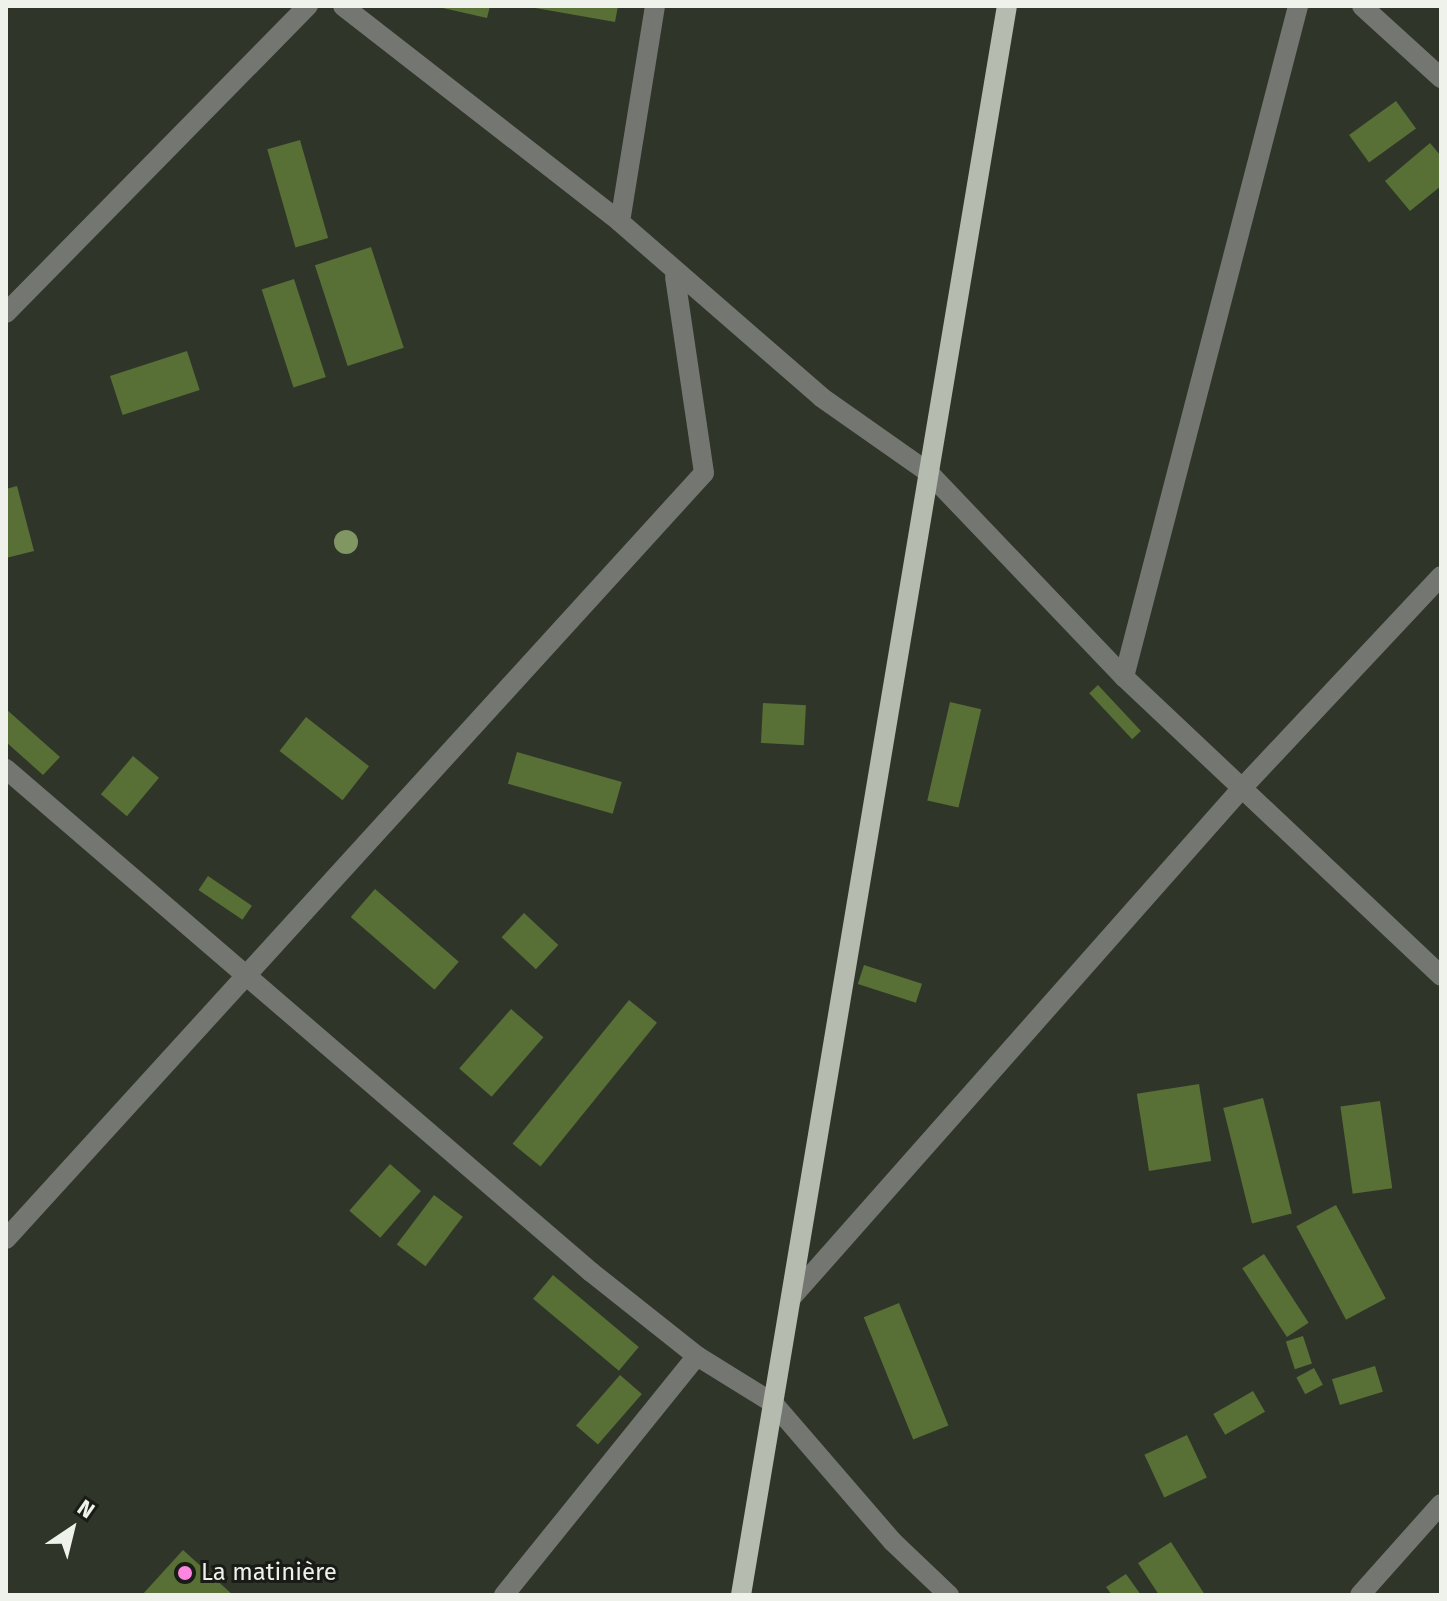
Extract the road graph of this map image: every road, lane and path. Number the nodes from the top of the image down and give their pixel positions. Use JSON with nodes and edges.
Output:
{"nodes":[{"id":1,"x":308,"y":6,"type":"edge"},
{"id":2,"x":343,"y":6,"type":"edge"},
{"id":3,"x":655,"y":6,"type":"edge"},
{"id":4,"x":1007,"y":6,"type":"edge"},
{"id":5,"x":1298,"y":6,"type":"edge"},
{"id":6,"x":1362,"y":6,"type":"edge"},
{"id":7,"x":362,"y":14,"type":"edge"},
{"id":8,"x":1441,"y":78,"type":"edge"},
{"id":9,"x":620,"y":222,"type":"junction"},
{"id":10,"x":675,"y":277,"type":"junction"},
{"id":11,"x":6,"y":313,"type":"edge"},
{"id":12,"x":929,"y":473,"type":"junction"},
{"id":13,"x":1441,"y":576,"type":"edge"},
{"id":14,"x":1124,"y":677,"type":"junction"},
{"id":15,"x":6,"y":769,"type":"edge"},
{"id":16,"x":1243,"y":787,"type":"junction"},
{"id":17,"x":243,"y":973,"type":"junction"},
{"id":18,"x":1441,"y":976,"type":"edge"},
{"id":19,"x":6,"y":1239,"type":"edge"},
{"id":20,"x":791,"y":1298,"type":"junction"},
{"id":21,"x":697,"y":1356,"type":"junction"},
{"id":22,"x":773,"y":1403,"type":"junction"},
{"id":23,"x":1441,"y":1504,"type":"edge"},
{"id":24,"x":504,"y":1595,"type":"edge"},
{"id":25,"x":741,"y":1595,"type":"edge"},
{"id":26,"x":949,"y":1595,"type":"edge"},
{"id":27,"x":1360,"y":1595,"type":"edge"}],
"edges":[{"from":1,"to":11,"type":"street"},
{"from":2,"to":7,"type":"street"},
{"from":3,"to":9,"type":"street"},
{"from":4,"to":12,"type":"main road"},
{"from":5,"to":14,"type":"street"},
{"from":6,"to":8,"type":"street"},
{"from":7,"to":9,"type":"street"},
{"from":9,"to":10,"type":"street"},
{"from":10,"to":12,"type":"street"},
{"from":10,"to":17,"type":"street"},
{"from":12,"to":14,"type":"street"},
{"from":12,"to":20,"type":"main road"},
{"from":13,"to":16,"type":"street"},
{"from":14,"to":16,"type":"street"},
{"from":15,"to":17,"type":"street"},
{"from":16,"to":18,"type":"street"},
{"from":16,"to":20,"type":"street"},
{"from":17,"to":19,"type":"street"},
{"from":17,"to":21,"type":"street"},
{"from":20,"to":22,"type":"main road"},
{"from":21,"to":22,"type":"street"},
{"from":21,"to":24,"type":"street"},
{"from":22,"to":25,"type":"main road"},
{"from":22,"to":26,"type":"street"},
{"from":23,"to":27,"type":"street"}]}
